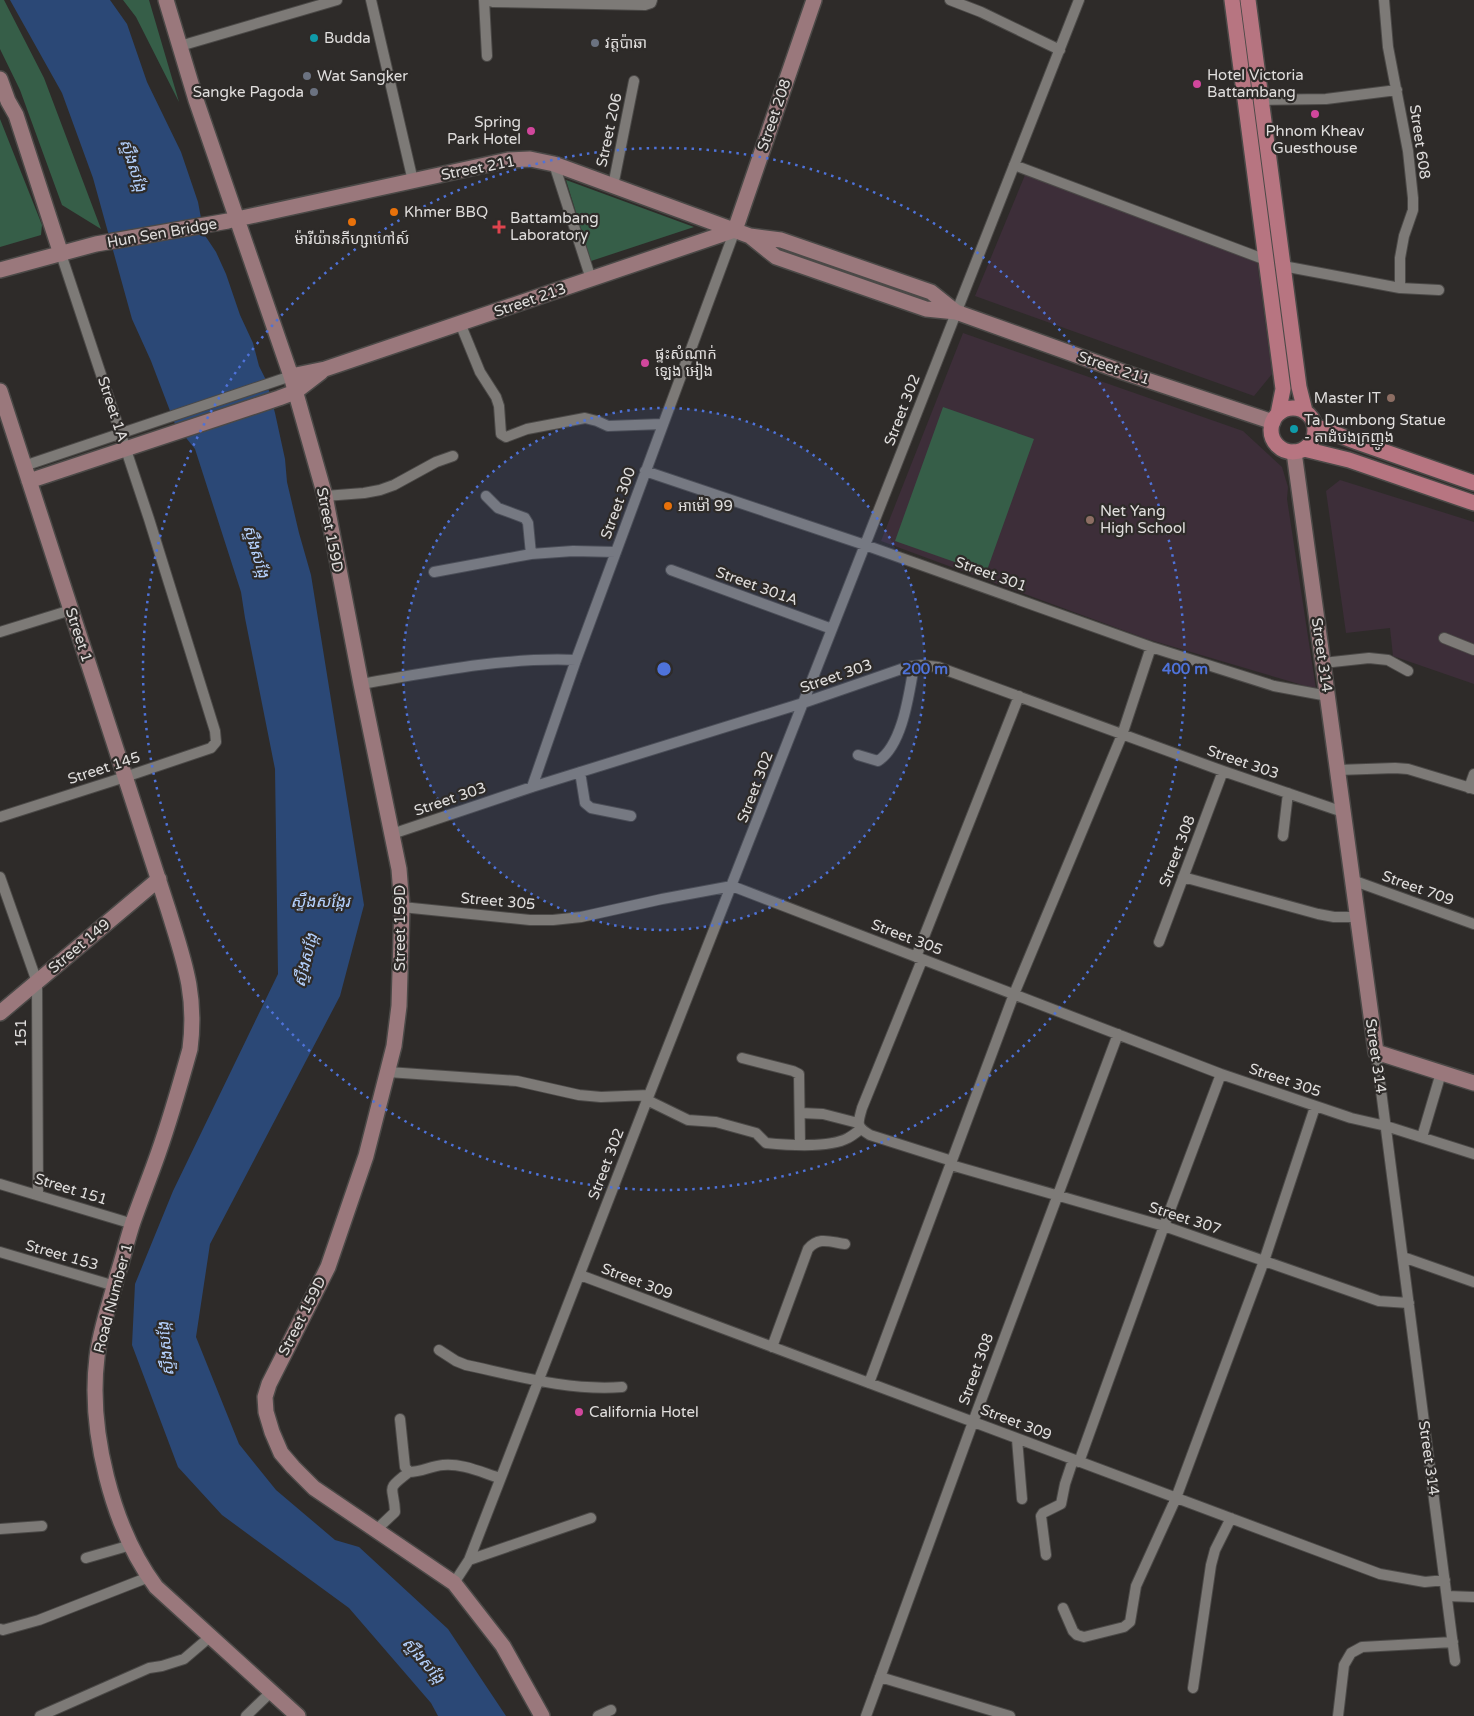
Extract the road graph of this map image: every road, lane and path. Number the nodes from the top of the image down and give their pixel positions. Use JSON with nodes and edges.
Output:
{"nodes":[{"id":1,"x":166,"y":0,"type":"edge"},
{"id":2,"x":337,"y":0,"type":"edge"},
{"id":3,"x":371,"y":0,"type":"edge"},
{"id":4,"x":485,"y":0,"type":"edge"},
{"id":5,"x":652,"y":0,"type":"edge"},
{"id":6,"x":814,"y":0,"type":"edge"},
{"id":7,"x":950,"y":0,"type":"edge"},
{"id":8,"x":1079,"y":0,"type":"edge"},
{"id":9,"x":1232,"y":0,"type":"edge"},
{"id":10,"x":1248,"y":0,"type":"edge"},
{"id":11,"x":1384,"y":0,"type":"edge"},
{"id":12,"x":180,"y":46,"type":"junction"},
{"id":13,"x":1060,"y":50,"type":"junction"},
{"id":14,"x":486,"y":56,"type":"dead end"},
{"id":15,"x":0,"y":79,"type":"edge"},
{"id":16,"x":634,"y":81,"type":"dead end"},
{"id":17,"x":1397,"y":90,"type":"junction"},
{"id":18,"x":1261,"y":100,"type":"junction"},
{"id":19,"x":554,"y":164,"type":"junction"},
{"id":20,"x":1014,"y":165,"type":"junction"},
{"id":21,"x":414,"y":182,"type":"junction"},
{"id":22,"x":613,"y":186,"type":"junction"},
{"id":23,"x":232,"y":220,"type":"junction"},
{"id":24,"x":735,"y":230,"type":"junction"},
{"id":25,"x":61,"y":254,"type":"junction"},
{"id":26,"x":1266,"y":260,"type":"junction"},
{"id":27,"x":1283,"y":266,"type":"junction"},
{"id":28,"x":0,"y":270,"type":"edge"},
{"id":29,"x":591,"y":279,"type":"junction"},
{"id":30,"x":1400,"y":288,"type":"junction"},
{"id":31,"x":1439,"y":290,"type":"dead end"},
{"id":32,"x":956,"y":312,"type":"junction"},
{"id":33,"x":460,"y":324,"type":"junction"},
{"id":34,"x":325,"y":369,"type":"junction"},
{"id":35,"x":290,"y":376,"type":"junction"},
{"id":36,"x":0,"y":391,"type":"edge"},
{"id":37,"x":295,"y":392,"type":"junction"},
{"id":38,"x":1305,"y":411,"type":"junction"},
{"id":39,"x":1275,"y":418,"type":"junction"},
{"id":40,"x":662,"y":424,"type":"junction"},
{"id":41,"x":1315,"y":426,"type":"junction"},
{"id":42,"x":121,"y":433,"type":"junction"},
{"id":43,"x":126,"y":449,"type":"junction"},
{"id":44,"x":1299,"y":450,"type":"junction"},
{"id":45,"x":453,"y":456,"type":"dead end"},
{"id":46,"x":24,"y":466,"type":"junction"},
{"id":47,"x":645,"y":471,"type":"junction"},
{"id":48,"x":29,"y":481,"type":"junction"},
{"id":49,"x":1474,"y":483,"type":"edge"},
{"id":50,"x":325,"y":496,"type":"junction"},
{"id":51,"x":486,"y":496,"type":"dead end"},
{"id":52,"x":1474,"y":502,"type":"edge"},
{"id":53,"x":865,"y":545,"type":"junction"},
{"id":54,"x":616,"y":552,"type":"junction"},
{"id":55,"x":531,"y":554,"type":"junction"},
{"id":56,"x":671,"y":570,"type":"dead end"},
{"id":57,"x":434,"y":572,"type":"dead end"},
{"id":58,"x":71,"y":610,"type":"junction"},
{"id":59,"x":832,"y":629,"type":"junction"},
{"id":60,"x":0,"y":632,"type":"edge"},
{"id":61,"x":1444,"y":638,"type":"dead end"},
{"id":62,"x":1151,"y":647,"type":"junction"},
{"id":63,"x":1474,"y":650,"type":"edge"},
{"id":64,"x":576,"y":660,"type":"junction"},
{"id":65,"x":1323,"y":663,"type":"junction"},
{"id":66,"x":914,"y":666,"type":"junction"},
{"id":67,"x":1408,"y":671,"type":"dead end"},
{"id":68,"x":361,"y":684,"type":"junction"},
{"id":69,"x":1019,"y":696,"type":"junction"},
{"id":70,"x":1328,"y":696,"type":"junction"},
{"id":71,"x":803,"y":703,"type":"junction"},
{"id":72,"x":1122,"y":734,"type":"junction"},
{"id":73,"x":216,"y":742,"type":"joint"},
{"id":74,"x":858,"y":754,"type":"dead end"},
{"id":75,"x":1338,"y":770,"type":"junction"},
{"id":76,"x":1223,"y":771,"type":"junction"},
{"id":77,"x":580,"y":772,"type":"junction"},
{"id":78,"x":1474,"y":774,"type":"edge"},
{"id":79,"x":126,"y":778,"type":"junction"},
{"id":80,"x":532,"y":787,"type":"junction"},
{"id":81,"x":1472,"y":788,"type":"edge"},
{"id":82,"x":1288,"y":793,"type":"junction"},
{"id":83,"x":1343,"y":812,"type":"junction"},
{"id":84,"x":631,"y":816,"type":"dead end"},
{"id":85,"x":0,"y":817,"type":"edge"},
{"id":86,"x":392,"y":834,"type":"junction"},
{"id":87,"x":1284,"y":836,"type":"dead end"},
{"id":88,"x":0,"y":877,"type":"edge"},
{"id":89,"x":1183,"y":877,"type":"junction"},
{"id":90,"x":158,"y":879,"type":"junction"},
{"id":91,"x":1352,"y":880,"type":"junction"},
{"id":92,"x":732,"y":886,"type":"junction"},
{"id":93,"x":402,"y":907,"type":"junction"},
{"id":94,"x":1358,"y":917,"type":"junction"},
{"id":95,"x":1474,"y":924,"type":"edge"},
{"id":96,"x":1159,"y":942,"type":"dead end"},
{"id":97,"x":919,"y":958,"type":"junction"},
{"id":98,"x":37,"y":982,"type":"junction"},
{"id":99,"x":1014,"y":994,"type":"junction"},
{"id":100,"x":0,"y":1013,"type":"edge"},
{"id":101,"x":1118,"y":1034,"type":"junction"},
{"id":102,"x":1376,"y":1052,"type":"junction"},
{"id":103,"x":742,"y":1058,"type":"dead end"},
{"id":104,"x":388,"y":1072,"type":"junction"},
{"id":105,"x":1441,"y":1073,"type":"junction"},
{"id":106,"x":1221,"y":1074,"type":"junction"},
{"id":107,"x":1474,"y":1083,"type":"edge"},
{"id":108,"x":648,"y":1097,"type":"junction"},
{"id":109,"x":1315,"y":1107,"type":"junction"},
{"id":110,"x":801,"y":1113,"type":"junction"},
{"id":111,"x":859,"y":1126,"type":"junction"},
{"id":112,"x":1386,"y":1126,"type":"junction"},
{"id":113,"x":1422,"y":1137,"type":"junction"},
{"id":114,"x":800,"y":1144,"type":"junction"},
{"id":115,"x":1474,"y":1154,"type":"edge"},
{"id":116,"x":952,"y":1163,"type":"junction"},
{"id":117,"x":0,"y":1184,"type":"edge"},
{"id":118,"x":38,"y":1195,"type":"junction"},
{"id":119,"x":1057,"y":1195,"type":"junction"},
{"id":120,"x":132,"y":1224,"type":"junction"},
{"id":121,"x":1164,"y":1226,"type":"junction"},
{"id":122,"x":845,"y":1244,"type":"dead end"},
{"id":123,"x":0,"y":1252,"type":"edge"},
{"id":124,"x":1403,"y":1257,"type":"junction"},
{"id":125,"x":1264,"y":1261,"type":"junction"},
{"id":126,"x":580,"y":1275,"type":"junction"},
{"id":127,"x":1474,"y":1282,"type":"edge"},
{"id":128,"x":115,"y":1286,"type":"junction"},
{"id":129,"x":1409,"y":1303,"type":"junction"},
{"id":130,"x":772,"y":1347,"type":"junction"},
{"id":131,"x":439,"y":1350,"type":"dead end"},
{"id":132,"x":538,"y":1381,"type":"junction"},
{"id":133,"x":869,"y":1384,"type":"junction"},
{"id":134,"x":622,"y":1387,"type":"dead end"},
{"id":135,"x":400,"y":1420,"type":"dead end"},
{"id":136,"x":973,"y":1422,"type":"junction"},
{"id":137,"x":1017,"y":1439,"type":"junction"},
{"id":138,"x":1076,"y":1461,"type":"junction"},
{"id":139,"x":409,"y":1472,"type":"junction"},
{"id":140,"x":500,"y":1478,"type":"junction"},
{"id":141,"x":1022,"y":1498,"type":"dead end"},
{"id":142,"x":1176,"y":1498,"type":"junction"},
{"id":143,"x":591,"y":1518,"type":"dead end"},
{"id":144,"x":1231,"y":1518,"type":"junction"},
{"id":145,"x":42,"y":1526,"type":"dead end"},
{"id":146,"x":0,"y":1529,"type":"edge"},
{"id":147,"x":376,"y":1530,"type":"junction"},
{"id":148,"x":131,"y":1545,"type":"junction"},
{"id":149,"x":1046,"y":1556,"type":"dead end"},
{"id":150,"x":86,"y":1558,"type":"dead end"},
{"id":151,"x":469,"y":1560,"type":"junction"},
{"id":152,"x":149,"y":1577,"type":"junction"},
{"id":153,"x":1445,"y":1580,"type":"junction"},
{"id":154,"x":454,"y":1583,"type":"junction"},
{"id":155,"x":1447,"y":1596,"type":"junction"},
{"id":156,"x":1474,"y":1597,"type":"edge"},
{"id":157,"x":1063,"y":1608,"type":"dead end"},
{"id":158,"x":0,"y":1629,"type":"edge"},
{"id":159,"x":211,"y":1636,"type":"junction"},
{"id":160,"x":1453,"y":1642,"type":"junction"},
{"id":161,"x":1456,"y":1661,"type":"dead end"},
{"id":162,"x":880,"y":1677,"type":"junction"},
{"id":163,"x":1194,"y":1688,"type":"dead end"},
{"id":164,"x":272,"y":1692,"type":"junction"},
{"id":165,"x":611,"y":1710,"type":"dead end"},
{"id":166,"x":40,"y":1716,"type":"edge"},
{"id":167,"x":246,"y":1716,"type":"edge"},
{"id":168,"x":298,"y":1716,"type":"edge"},
{"id":169,"x":542,"y":1716,"type":"edge"},
{"id":170,"x":598,"y":1716,"type":"edge"},
{"id":171,"x":866,"y":1716,"type":"edge"},
{"id":172,"x":1010,"y":1716,"type":"edge"},
{"id":173,"x":1338,"y":1716,"type":"edge"}],
"edges":[{"from":1,"to":12,"type":"street","name":"Street 159D"},
{"from":2,"to":12,"type":"street"},
{"from":3,"to":21,"type":"street"},
{"from":4,"to":5,"type":"street"},
{"from":4,"to":14,"type":"street"},
{"from":6,"to":24,"type":"street","name":"Street 208"},
{"from":7,"to":13,"type":"street"},
{"from":8,"to":13,"type":"street","name":"Street 302"},
{"from":9,"to":26,"type":"main road"},
{"from":10,"to":18,"type":"main road"},
{"from":11,"to":17,"type":"street","name":"Street 608"},
{"from":12,"to":23,"type":"street","name":"Street 159D"},
{"from":13,"to":20,"type":"street","name":"Street 302"},
{"from":15,"to":25,"type":"street","name":"Street 1A"},
{"from":16,"to":22,"type":"street","name":"Street 206"},
{"from":17,"to":18,"type":"street"},
{"from":17,"to":30,"type":"street","name":"Street 608"},
{"from":18,"to":27,"type":"main road"},
{"from":19,"to":21,"type":"street","name":"Street 211"},
{"from":19,"to":22,"type":"street","name":"Street 211"},
{"from":19,"to":29,"type":"street"},
{"from":20,"to":26,"type":"street"},
{"from":20,"to":32,"type":"street","name":"Street 302"},
{"from":21,"to":23,"type":"street","name":"Street 211"},
{"from":22,"to":24,"type":"street","name":"Street 211"},
{"from":23,"to":25,"type":"street","name":"Hun Sen Bridge"},
{"from":23,"to":35,"type":"street","name":"Street 159D"},
{"from":24,"to":29,"type":"street","name":"Street 213"},
{"from":24,"to":32,"type":"street","name":"Street 211"},
{"from":24,"to":40,"type":"street","name":"Street 300"},
{"from":25,"to":28,"type":"street","name":"Hun Sen Bridge"},
{"from":25,"to":42,"type":"street","name":"Street 1A"},
{"from":26,"to":39,"type":"main road"},
{"from":27,"to":30,"type":"street"},
{"from":27,"to":38,"type":"main road"},
{"from":29,"to":33,"type":"street","name":"Street 213"},
{"from":30,"to":31,"type":"street"},
{"from":32,"to":39,"type":"street","name":"Street 211"},
{"from":32,"to":53,"type":"street","name":"Street 302"},
{"from":33,"to":34,"type":"street","name":"Street 213"},
{"from":33,"to":40,"type":"street"},
{"from":34,"to":35,"type":"street","name":"Street 213"},
{"from":34,"to":37,"type":"street","name":"Street 213"},
{"from":35,"to":37,"type":"street","name":"Street 159D"},
{"from":35,"to":42,"type":"street","name":"Street 213"},
{"from":36,"to":46,"type":"street","name":"Street 1"},
{"from":37,"to":43,"type":"street","name":"Street 213"},
{"from":37,"to":50,"type":"street","name":"Street 159D"},
{"from":38,"to":39,"type":"main road"},
{"from":38,"to":41,"type":"main road"},
{"from":39,"to":44,"type":"main road"},
{"from":40,"to":47,"type":"street","name":"Street 300"},
{"from":41,"to":44,"type":"main road"},
{"from":41,"to":49,"type":"main road"},
{"from":42,"to":43,"type":"street","name":"Street 1A"},
{"from":42,"to":46,"type":"street"},
{"from":43,"to":48,"type":"street","name":"Street 213"},
{"from":43,"to":73,"type":"street","name":"Street 1A"},
{"from":44,"to":52,"type":"main road"},
{"from":44,"to":65,"type":"street","name":"Street 314"},
{"from":45,"to":50,"type":"street"},
{"from":46,"to":48,"type":"street","name":"Street 1"},
{"from":47,"to":53,"type":"street","name":"Street 301"},
{"from":47,"to":54,"type":"street","name":"Street 300"},
{"from":48,"to":58,"type":"street","name":"Street 1"},
{"from":50,"to":68,"type":"street","name":"Street 159D"},
{"from":51,"to":55,"type":"street"},
{"from":53,"to":59,"type":"street","name":"Street 302"},
{"from":53,"to":62,"type":"street","name":"Street 301"},
{"from":54,"to":55,"type":"street"},
{"from":54,"to":64,"type":"street","name":"Street 300"},
{"from":55,"to":57,"type":"street"},
{"from":56,"to":59,"type":"street","name":"Street 301A"},
{"from":58,"to":60,"type":"street"},
{"from":58,"to":79,"type":"street","name":"Street 1"},
{"from":59,"to":71,"type":"street","name":"Street 302"},
{"from":61,"to":63,"type":"street"},
{"from":62,"to":70,"type":"street","name":"Street 301"},
{"from":62,"to":72,"type":"street"},
{"from":64,"to":68,"type":"street"},
{"from":64,"to":80,"type":"street","name":"Street 300"},
{"from":65,"to":67,"type":"street"},
{"from":65,"to":70,"type":"street","name":"Street 314"},
{"from":66,"to":69,"type":"street","name":"Street 303"},
{"from":66,"to":71,"type":"street","name":"Street 303"},
{"from":66,"to":74,"type":"street"},
{"from":68,"to":86,"type":"street","name":"Street 159D"},
{"from":69,"to":72,"type":"street","name":"Street 303"},
{"from":69,"to":97,"type":"street"},
{"from":70,"to":75,"type":"street","name":"Street 314"},
{"from":71,"to":77,"type":"street","name":"Street 303"},
{"from":71,"to":92,"type":"street","name":"Street 302"},
{"from":72,"to":76,"type":"street","name":"Street 303"},
{"from":72,"to":99,"type":"street"},
{"from":73,"to":79,"type":"street","name":"Street 145"},
{"from":75,"to":81,"type":"street"},
{"from":75,"to":83,"type":"street","name":"Street 314"},
{"from":76,"to":82,"type":"street","name":"Street 303"},
{"from":76,"to":89,"type":"street","name":"Street 308"},
{"from":77,"to":80,"type":"street","name":"Street 303"},
{"from":77,"to":84,"type":"street"},
{"from":78,"to":81,"type":"street"},
{"from":79,"to":85,"type":"street","name":"Street 145"},
{"from":79,"to":90,"type":"street","name":"Street 1"},
{"from":80,"to":86,"type":"street","name":"Street 303"},
{"from":82,"to":83,"type":"street","name":"Street 303"},
{"from":82,"to":87,"type":"street"},
{"from":83,"to":91,"type":"street","name":"Street 314"},
{"from":86,"to":93,"type":"street","name":"Street 159D"},
{"from":88,"to":98,"type":"street","name":"151"},
{"from":89,"to":94,"type":"street"},
{"from":89,"to":96,"type":"street","name":"Street 308"},
{"from":90,"to":98,"type":"street","name":"Street 149"},
{"from":90,"to":120,"type":"street","name":"Road Number 1"},
{"from":91,"to":94,"type":"street","name":"Street 314"},
{"from":91,"to":95,"type":"street","name":"Street 709"},
{"from":92,"to":93,"type":"street","name":"Street 305"},
{"from":92,"to":97,"type":"street","name":"Street 305"},
{"from":92,"to":108,"type":"street","name":"Street 302"},
{"from":93,"to":104,"type":"street","name":"Street 159D"},
{"from":94,"to":102,"type":"street","name":"Street 314"},
{"from":97,"to":99,"type":"street","name":"Street 305"},
{"from":97,"to":111,"type":"street"},
{"from":98,"to":100,"type":"street","name":"Street 149"},
{"from":98,"to":118,"type":"street","name":"151"},
{"from":99,"to":101,"type":"street","name":"Street 305"},
{"from":99,"to":116,"type":"street"},
{"from":101,"to":106,"type":"street","name":"Street 305"},
{"from":101,"to":119,"type":"street","name":"Street 308"},
{"from":102,"to":105,"type":"street"},
{"from":102,"to":112,"type":"street","name":"Street 314"},
{"from":103,"to":110,"type":"street"},
{"from":104,"to":108,"type":"street"},
{"from":104,"to":147,"type":"street","name":"Street 159D"},
{"from":105,"to":107,"type":"street"},
{"from":105,"to":113,"type":"street"},
{"from":106,"to":109,"type":"street","name":"Street 305"},
{"from":106,"to":121,"type":"street"},
{"from":108,"to":114,"type":"street"},
{"from":108,"to":126,"type":"street","name":"Street 302"},
{"from":109,"to":112,"type":"street","name":"Street 305"},
{"from":109,"to":125,"type":"street"},
{"from":110,"to":111,"type":"street","name":"Street 307"},
{"from":110,"to":114,"type":"street"},
{"from":111,"to":114,"type":"street"},
{"from":111,"to":116,"type":"street","name":"Street 307"},
{"from":112,"to":113,"type":"street","name":"Street 305"},
{"from":112,"to":124,"type":"street","name":"Street 314"},
{"from":113,"to":115,"type":"street","name":"Street 305"},
{"from":116,"to":119,"type":"street","name":"Street 307"},
{"from":116,"to":133,"type":"street"},
{"from":117,"to":118,"type":"street","name":"Street 151"},
{"from":118,"to":120,"type":"street","name":"Street 151"},
{"from":119,"to":121,"type":"street","name":"Street 307"},
{"from":119,"to":136,"type":"street","name":"Street 308"},
{"from":120,"to":128,"type":"street","name":"Road Number 1"},
{"from":121,"to":125,"type":"street","name":"Street 307"},
{"from":121,"to":138,"type":"street"},
{"from":122,"to":130,"type":"street"},
{"from":123,"to":128,"type":"street","name":"Street 153"},
{"from":124,"to":127,"type":"street"},
{"from":124,"to":129,"type":"street","name":"Street 314"},
{"from":125,"to":129,"type":"street","name":"Street 307"},
{"from":125,"to":142,"type":"street"},
{"from":126,"to":130,"type":"street","name":"Street 309"},
{"from":126,"to":132,"type":"street","name":"Street 302"},
{"from":128,"to":148,"type":"street","name":"Road Number 1"},
{"from":129,"to":153,"type":"street","name":"Street 314"},
{"from":130,"to":133,"type":"street","name":"Street 309"},
{"from":131,"to":132,"type":"street"},
{"from":132,"to":134,"type":"street"},
{"from":132,"to":140,"type":"street","name":"Street 302"},
{"from":133,"to":136,"type":"street","name":"Street 309"},
{"from":135,"to":139,"type":"street"},
{"from":136,"to":137,"type":"street","name":"Street 309"},
{"from":136,"to":162,"type":"street","name":"Street 308"},
{"from":137,"to":138,"type":"street","name":"Street 309"},
{"from":137,"to":141,"type":"street"},
{"from":138,"to":142,"type":"street","name":"Street 309"},
{"from":138,"to":149,"type":"street"},
{"from":139,"to":140,"type":"street"},
{"from":139,"to":147,"type":"street"},
{"from":140,"to":151,"type":"street","name":"Street 302"},
{"from":142,"to":144,"type":"street","name":"Street 309"},
{"from":142,"to":157,"type":"street"},
{"from":143,"to":151,"type":"street"},
{"from":144,"to":153,"type":"street","name":"Street 309"},
{"from":144,"to":163,"type":"street"},
{"from":145,"to":146,"type":"street"},
{"from":147,"to":154,"type":"street","name":"Street 159D"},
{"from":148,"to":150,"type":"street"},
{"from":148,"to":152,"type":"street","name":"Road Number 1"},
{"from":151,"to":154,"type":"street","name":"Street 302"},
{"from":152,"to":158,"type":"street"},
{"from":152,"to":159,"type":"street","name":"Road Number 1"},
{"from":153,"to":155,"type":"street","name":"Street 314"},
{"from":154,"to":169,"type":"street","name":"Street 159D"},
{"from":155,"to":156,"type":"street"},
{"from":155,"to":160,"type":"street","name":"Street 314"},
{"from":159,"to":164,"type":"street","name":"Road Number 1"},
{"from":159,"to":166,"type":"street"},
{"from":160,"to":161,"type":"street","name":"Street 314"},
{"from":160,"to":173,"type":"street"},
{"from":162,"to":171,"type":"street","name":"Street 308"},
{"from":162,"to":172,"type":"street"},
{"from":164,"to":167,"type":"street"},
{"from":164,"to":168,"type":"street","name":"Road Number 1"},
{"from":165,"to":170,"type":"street"}]}
